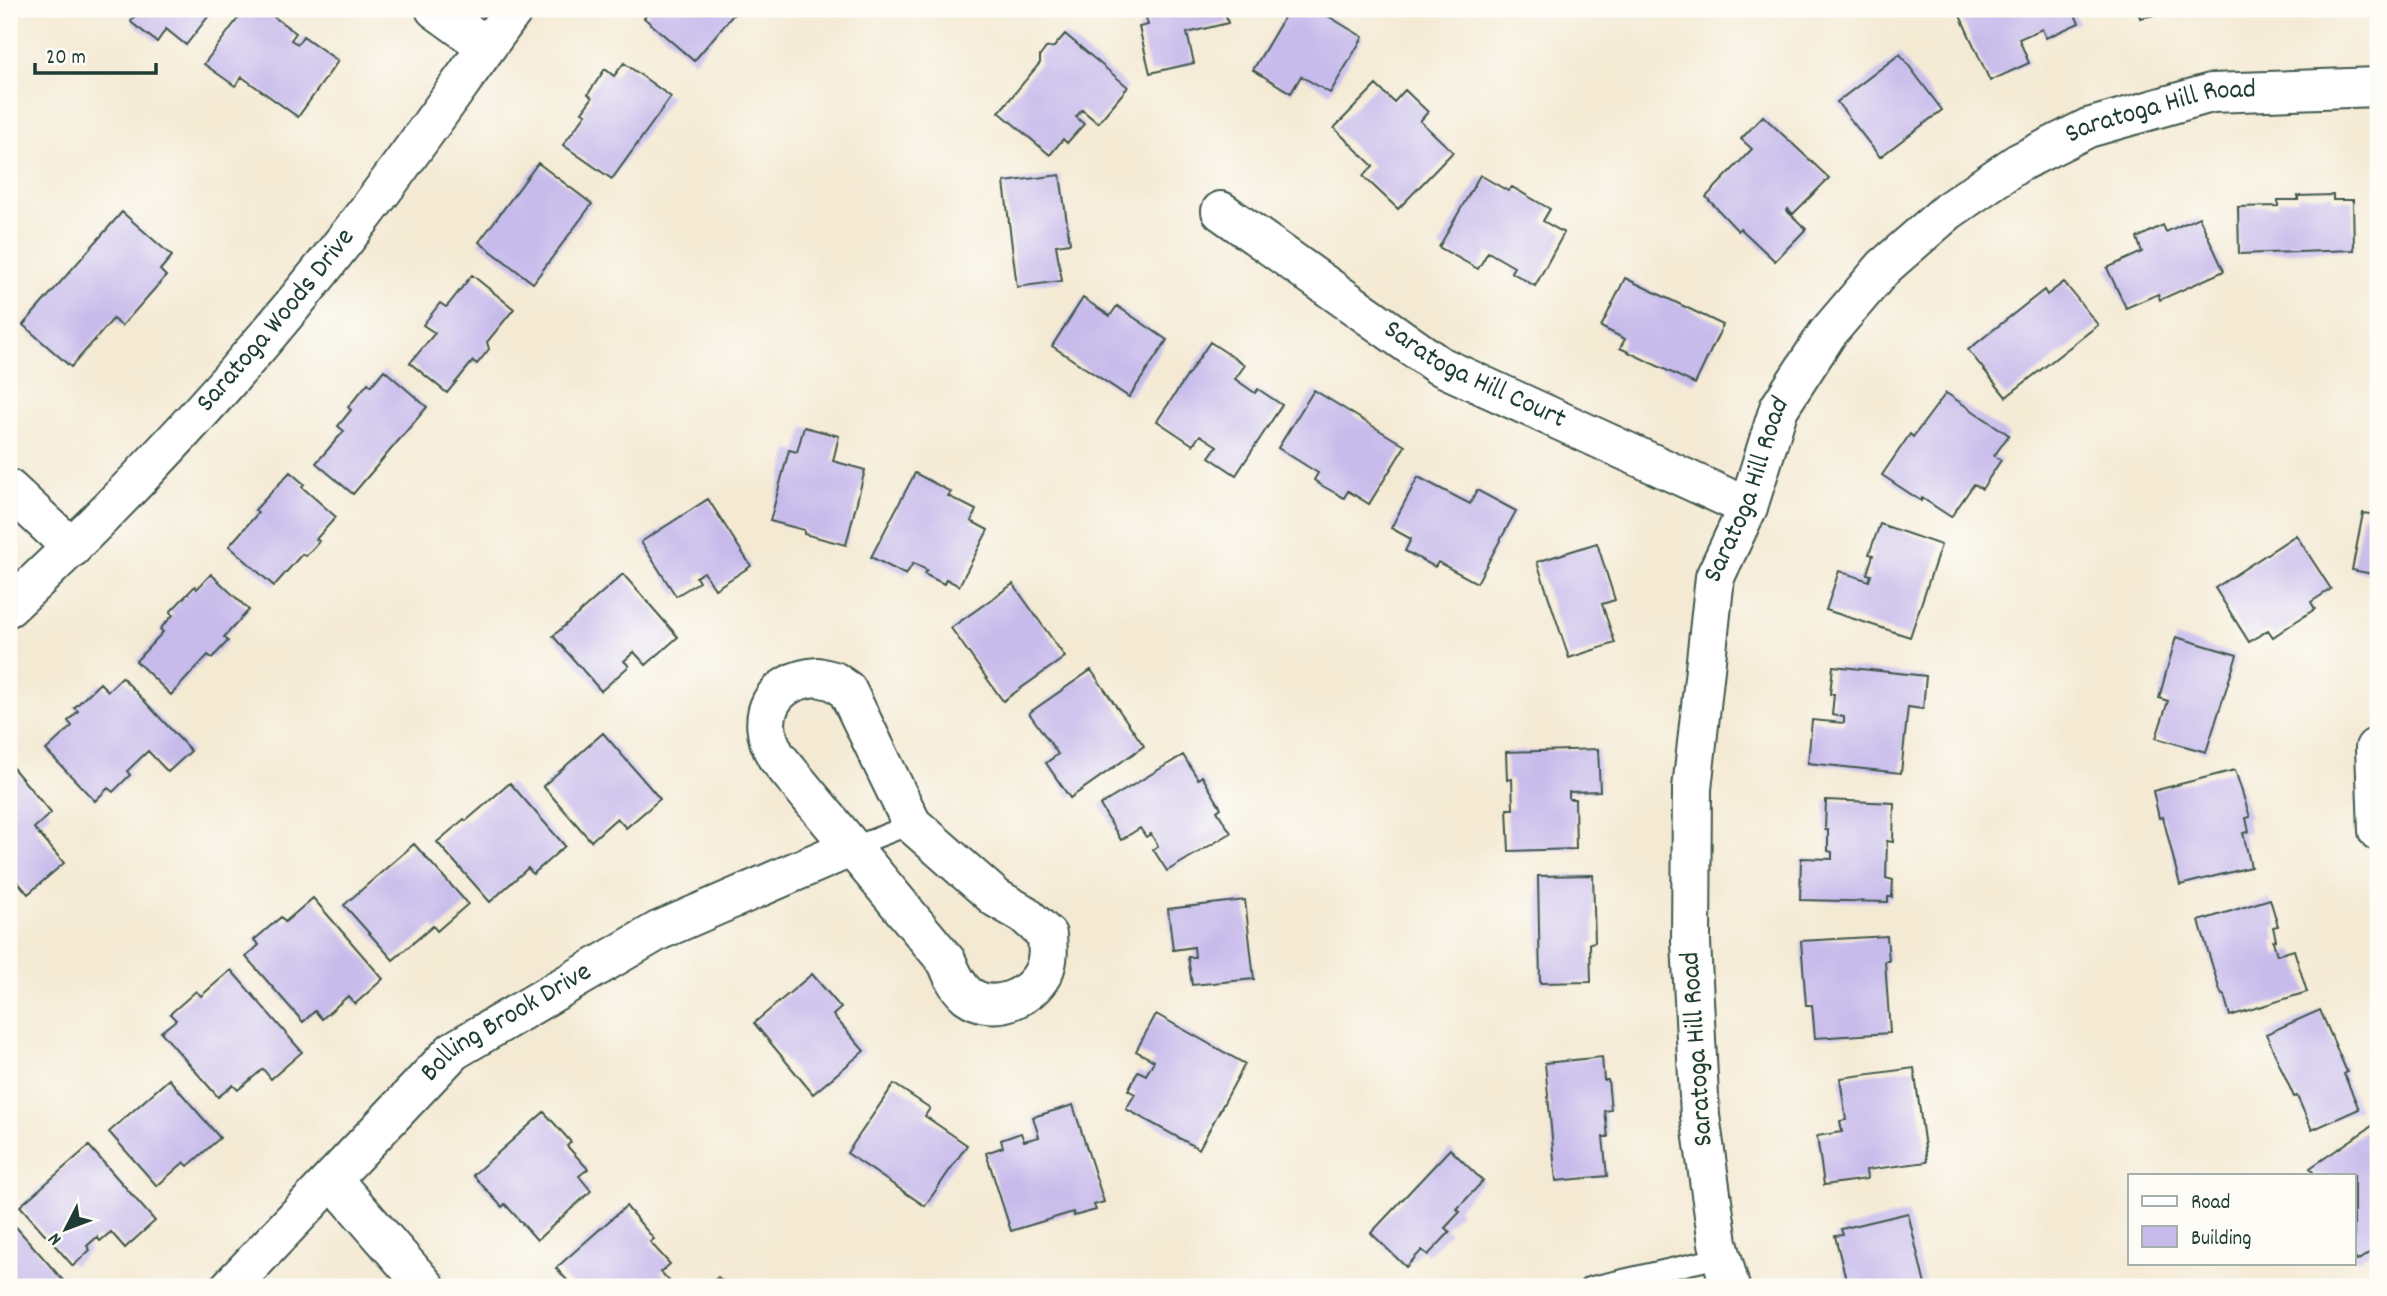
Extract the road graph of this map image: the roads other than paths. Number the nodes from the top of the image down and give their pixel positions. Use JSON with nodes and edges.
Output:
{"nodes":[{"id":1,"x":435,"y":9,"type":"edge"},
{"id":2,"x":514,"y":9,"type":"edge"},
{"id":3,"x":486,"y":46,"type":"junction"},
{"id":4,"x":2378,"y":87,"type":"edge"},
{"id":5,"x":1221,"y":211,"type":"dead end"},
{"id":6,"x":9,"y":489,"type":"edge"},
{"id":7,"x":1748,"y":507,"type":"junction"},
{"id":8,"x":72,"y":548,"type":"junction"},
{"id":9,"x":9,"y":607,"type":"edge"},
{"id":10,"x":2375,"y":748,"type":"dead end"},
{"id":11,"x":912,"y":824,"type":"junction"},
{"id":12,"x":2378,"y":831,"type":"edge"},
{"id":13,"x":850,"y":848,"type":"junction"},
{"id":14,"x":332,"y":1179,"type":"junction"},
{"id":15,"x":1726,"y":1272,"type":"edge"},
{"id":16,"x":230,"y":1287,"type":"edge"},
{"id":17,"x":426,"y":1287,"type":"edge"},
{"id":18,"x":1590,"y":1287,"type":"edge"}],
"edges":[{"from":1,"to":3,"type":"street"},
{"from":2,"to":3,"type":"street","name":"Saratoga Woods Drive"},
{"from":3,"to":8,"type":"street","name":"Saratoga Woods Drive"},
{"from":4,"to":7,"type":"street","name":"Saratoga Hill Road"},
{"from":5,"to":7,"type":"street","name":"Saratoga Hill Court"},
{"from":6,"to":8,"type":"street"},
{"from":7,"to":15,"type":"street","name":"Saratoga Hill Road"},
{"from":8,"to":9,"type":"street","name":"Saratoga Woods Drive"},
{"from":10,"to":12,"type":"street"},
{"from":11,"to":13,"type":"lane"},
{"from":11,"to":13,"type":"street"},
{"from":11,"to":13,"type":"street"},
{"from":13,"to":14,"type":"street","name":"Bolling Brook Drive"},
{"from":14,"to":16,"type":"street","name":"Bolling Brook Drive"},
{"from":14,"to":17,"type":"street"},
{"from":15,"to":18,"type":"lane"}]}
